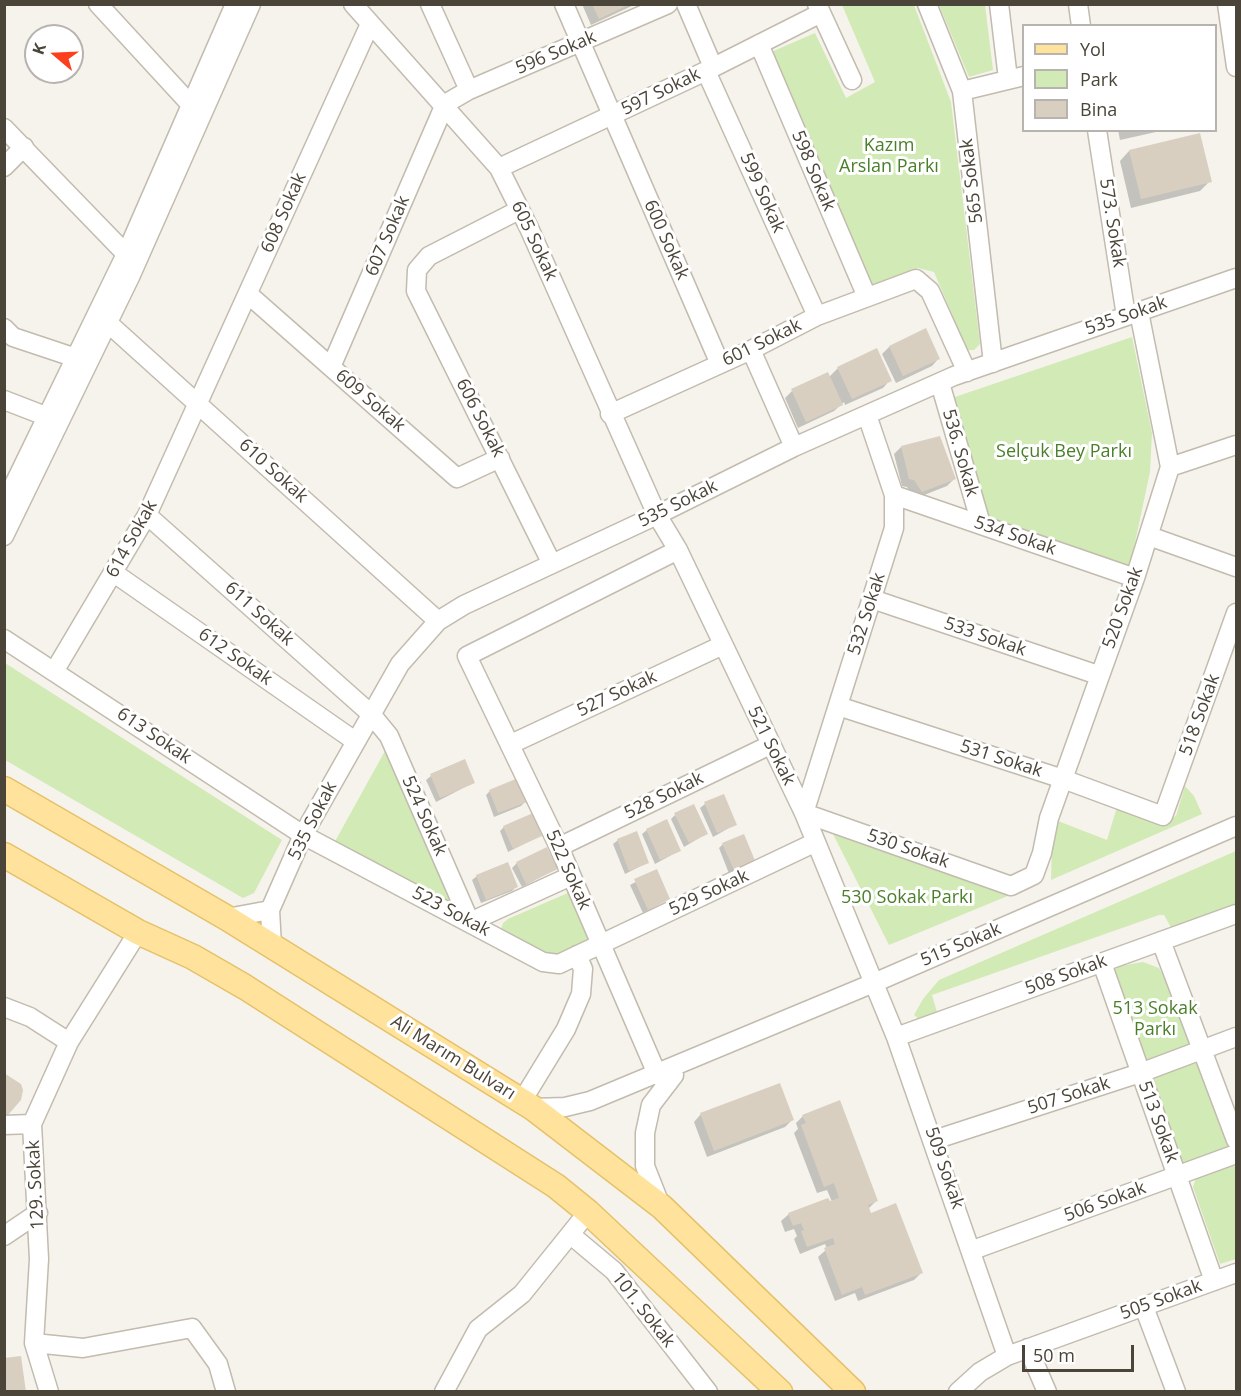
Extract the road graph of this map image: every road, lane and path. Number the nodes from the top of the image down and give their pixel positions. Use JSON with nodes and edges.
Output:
{"nodes":[{"id":1,"x":98,"y":4,"type":"edge"},
{"id":2,"x":235,"y":4,"type":"edge"},
{"id":3,"x":251,"y":4,"type":"edge"},
{"id":4,"x":353,"y":4,"type":"edge"},
{"id":5,"x":430,"y":4,"type":"edge"},
{"id":6,"x":564,"y":4,"type":"edge"},
{"id":7,"x":668,"y":4,"type":"edge"},
{"id":8,"x":686,"y":4,"type":"edge"},
{"id":9,"x":927,"y":4,"type":"edge"},
{"id":10,"x":999,"y":4,"type":"edge"},
{"id":11,"x":1078,"y":4,"type":"edge"},
{"id":12,"x":819,"y":9,"type":"edge"},
{"id":13,"x":1227,"y":19,"type":"edge"},
{"id":14,"x":370,"y":24,"type":"junction"},
{"id":15,"x":1081,"y":24,"type":"edge"},
{"id":16,"x":580,"y":42,"type":"junction"},
{"id":17,"x":759,"y":44,"type":"junction"},
{"id":18,"x":1236,"y":67,"type":"edge"},
{"id":19,"x":710,"y":69,"type":"junction"},
{"id":20,"x":1016,"y":77,"type":"edge"},
{"id":21,"x":852,"y":80,"type":"dead end"},
{"id":22,"x":469,"y":90,"type":"junction"},
{"id":23,"x":962,"y":91,"type":"junction"},
{"id":24,"x":445,"y":104,"type":"junction"},
{"id":25,"x":191,"y":105,"type":"junction"},
{"id":26,"x":611,"y":116,"type":"junction"},
{"id":27,"x":4,"y":128,"type":"edge"},
{"id":28,"x":1097,"y":132,"type":"edge"},
{"id":29,"x":24,"y":147,"type":"junction"},
{"id":30,"x":4,"y":167,"type":"edge"},
{"id":31,"x":499,"y":168,"type":"junction"},
{"id":32,"x":519,"y":210,"type":"junction"},
{"id":33,"x":126,"y":254,"type":"junction"},
{"id":34,"x":1236,"y":278,"type":"edge"},
{"id":35,"x":248,"y":294,"type":"junction"},
{"id":36,"x":867,"y":297,"type":"junction"},
{"id":37,"x":1133,"y":314,"type":"junction"},
{"id":38,"x":818,"y":316,"type":"junction"},
{"id":39,"x":108,"y":322,"type":"junction"},
{"id":40,"x":7,"y":337,"type":"edge"},
{"id":41,"x":751,"y":350,"type":"junction"},
{"id":42,"x":76,"y":358,"type":"junction"},
{"id":43,"x":993,"y":363,"type":"junction"},
{"id":44,"x":720,"y":364,"type":"junction"},
{"id":45,"x":331,"y":367,"type":"junction"},
{"id":46,"x":967,"y":372,"type":"junction"},
{"id":47,"x":940,"y":383,"type":"junction"},
{"id":48,"x":4,"y":400,"type":"edge"},
{"id":49,"x":200,"y":404,"type":"junction"},
{"id":50,"x":610,"y":414,"type":"junction"},
{"id":51,"x":867,"y":415,"type":"junction"},
{"id":52,"x":48,"y":417,"type":"junction"},
{"id":53,"x":1236,"y":445,"type":"edge"},
{"id":54,"x":794,"y":447,"type":"junction"},
{"id":55,"x":500,"y":458,"type":"junction"},
{"id":56,"x":1170,"y":468,"type":"junction"},
{"id":57,"x":894,"y":495,"type":"junction"},
{"id":58,"x":4,"y":504,"type":"edge"},
{"id":59,"x":147,"y":515,"type":"junction"},
{"id":60,"x":657,"y":515,"type":"junction"},
{"id":61,"x":981,"y":524,"type":"junction"},
{"id":62,"x":4,"y":536,"type":"edge"},
{"id":63,"x":1149,"y":536,"type":"junction"},
{"id":64,"x":678,"y":550,"type":"junction"},
{"id":65,"x":552,"y":564,"type":"junction"},
{"id":66,"x":1236,"y":567,"type":"edge"},
{"id":67,"x":114,"y":573,"type":"junction"},
{"id":68,"x":1135,"y":578,"type":"junction"},
{"id":69,"x":872,"y":599,"type":"junction"},
{"id":70,"x":1236,"y":613,"type":"edge"},
{"id":71,"x":438,"y":621,"type":"junction"},
{"id":72,"x":4,"y":639,"type":"edge"},
{"id":73,"x":723,"y":645,"type":"junction"},
{"id":74,"x":56,"y":670,"type":"junction"},
{"id":75,"x":1098,"y":675,"type":"junction"},
{"id":76,"x":838,"y":706,"type":"junction"},
{"id":77,"x":371,"y":714,"type":"junction"},
{"id":78,"x":355,"y":741,"type":"junction"},
{"id":79,"x":511,"y":744,"type":"junction"},
{"id":80,"x":770,"y":745,"type":"junction"},
{"id":81,"x":1063,"y":779,"type":"junction"},
{"id":82,"x":4,"y":789,"type":"edge"},
{"id":83,"x":804,"y":813,"type":"junction"},
{"id":84,"x":1163,"y":816,"type":"joint"},
{"id":85,"x":1236,"y":826,"type":"edge"},
{"id":86,"x":303,"y":836,"type":"junction"},
{"id":87,"x":816,"y":843,"type":"junction"},
{"id":88,"x":559,"y":848,"type":"junction"},
{"id":89,"x":4,"y":855,"type":"edge"},
{"id":90,"x":571,"y":876,"type":"junction"},
{"id":91,"x":1011,"y":886,"type":"joint"},
{"id":92,"x":270,"y":910,"type":"junction"},
{"id":93,"x":1236,"y":914,"type":"edge"},
{"id":94,"x":227,"y":918,"type":"junction"},
{"id":95,"x":470,"y":921,"type":"junction"},
{"id":96,"x":138,"y":932,"type":"junction"},
{"id":97,"x":1161,"y":941,"type":"junction"},
{"id":98,"x":601,"y":944,"type":"junction"},
{"id":99,"x":272,"y":946,"type":"junction"},
{"id":100,"x":577,"y":955,"type":"junction"},
{"id":101,"x":1102,"y":963,"type":"junction"},
{"id":102,"x":876,"y":982,"type":"junction"},
{"id":103,"x":4,"y":1007,"type":"edge"},
{"id":104,"x":897,"y":1037,"type":"junction"},
{"id":105,"x":1236,"y":1037,"type":"edge"},
{"id":106,"x":69,"y":1042,"type":"junction"},
{"id":107,"x":1203,"y":1050,"type":"junction"},
{"id":108,"x":1140,"y":1073,"type":"junction"},
{"id":109,"x":662,"y":1078,"type":"junction"},
{"id":110,"x":527,"y":1104,"type":"junction"},
{"id":111,"x":32,"y":1124,"type":"junction"},
{"id":112,"x":4,"y":1125,"type":"edge"},
{"id":113,"x":934,"y":1140,"type":"junction"},
{"id":114,"x":1236,"y":1140,"type":"edge"},
{"id":115,"x":1236,"y":1154,"type":"edge"},
{"id":116,"x":1178,"y":1176,"type":"junction"},
{"id":117,"x":662,"y":1207,"type":"junction"},
{"id":118,"x":588,"y":1212,"type":"junction"},
{"id":119,"x":38,"y":1213,"type":"junction"},
{"id":120,"x":571,"y":1235,"type":"junction"},
{"id":121,"x":4,"y":1236,"type":"edge"},
{"id":122,"x":973,"y":1250,"type":"junction"},
{"id":123,"x":1236,"y":1273,"type":"edge"},
{"id":124,"x":1214,"y":1281,"type":"junction"},
{"id":125,"x":1144,"y":1307,"type":"junction"},
{"id":126,"x":34,"y":1343,"type":"junction"},
{"id":127,"x":1028,"y":1348,"type":"junction"},
{"id":128,"x":1007,"y":1356,"type":"junction"},
{"id":129,"x":768,"y":1388,"type":"edge"},
{"id":130,"x":49,"y":1392,"type":"edge"},
{"id":131,"x":226,"y":1392,"type":"edge"},
{"id":132,"x":444,"y":1392,"type":"edge"},
{"id":133,"x":708,"y":1392,"type":"edge"},
{"id":134,"x":853,"y":1392,"type":"edge"},
{"id":135,"x":958,"y":1392,"type":"edge"},
{"id":136,"x":1047,"y":1392,"type":"edge"},
{"id":137,"x":1176,"y":1392,"type":"edge"}],
"edges":[{"from":1,"to":25,"type":"street"},
{"from":2,"to":25,"type":"street"},
{"from":3,"to":39,"type":"street"},
{"from":4,"to":14,"type":"street","name":"605 Sokak"},
{"from":5,"to":22,"type":"street"},
{"from":6,"to":16,"type":"street","name":"600 Sokak"},
{"from":7,"to":16,"type":"street","name":"596 Sokak"},
{"from":8,"to":19,"type":"street","name":"599 Sokak"},
{"from":9,"to":23,"type":"street","name":"565 Sokak"},
{"from":10,"to":20,"type":"street"},
{"from":11,"to":15,"type":"street"},
{"from":12,"to":17,"type":"street","name":"597 Sokak"},
{"from":12,"to":21,"type":"street"},
{"from":13,"to":18,"type":"street"},
{"from":14,"to":24,"type":"street","name":"605 Sokak"},
{"from":14,"to":35,"type":"street","name":"608 Sokak"},
{"from":16,"to":22,"type":"street","name":"596 Sokak"},
{"from":16,"to":26,"type":"street","name":"600 Sokak"},
{"from":17,"to":19,"type":"street","name":"597 Sokak"},
{"from":17,"to":36,"type":"street","name":"598 Sokak"},
{"from":19,"to":26,"type":"street","name":"597 Sokak"},
{"from":19,"to":38,"type":"street","name":"599 Sokak"},
{"from":20,"to":23,"type":"street"},
{"from":22,"to":24,"type":"street","name":"596 Sokak"},
{"from":23,"to":43,"type":"street","name":"565 Sokak"},
{"from":24,"to":31,"type":"street","name":"605 Sokak"},
{"from":24,"to":45,"type":"street","name":"607 Sokak"},
{"from":25,"to":33,"type":"street"},
{"from":26,"to":31,"type":"street","name":"597 Sokak"},
{"from":26,"to":44,"type":"street","name":"600 Sokak"},
{"from":27,"to":29,"type":"street"},
{"from":28,"to":37,"type":"street","name":"573. Sokak"},
{"from":29,"to":30,"type":"street"},
{"from":29,"to":33,"type":"street"},
{"from":31,"to":32,"type":"street","name":"605 Sokak"},
{"from":32,"to":50,"type":"street","name":"605 Sokak"},
{"from":32,"to":55,"type":"street","name":"606 Sokak"},
{"from":33,"to":42,"type":"street"},
{"from":34,"to":37,"type":"street","name":"535 Sokak"},
{"from":35,"to":45,"type":"street","name":"609 Sokak"},
{"from":35,"to":49,"type":"street","name":"608 Sokak"},
{"from":36,"to":38,"type":"street","name":"601 Sokak"},
{"from":36,"to":46,"type":"street","name":"601 Sokak"},
{"from":37,"to":43,"type":"street","name":"535 Sokak"},
{"from":37,"to":56,"type":"street","name":"520 Sokak"},
{"from":38,"to":41,"type":"street","name":"601 Sokak"},
{"from":39,"to":49,"type":"street","name":"610 Sokak"},
{"from":39,"to":62,"type":"street"},
{"from":40,"to":42,"type":"street"},
{"from":41,"to":44,"type":"street","name":"601 Sokak"},
{"from":41,"to":54,"type":"street"},
{"from":42,"to":52,"type":"street"},
{"from":43,"to":46,"type":"street","name":"535 Sokak"},
{"from":44,"to":50,"type":"street","name":"601 Sokak"},
{"from":45,"to":55,"type":"street","name":"609 Sokak"},
{"from":46,"to":47,"type":"street","name":"535 Sokak"},
{"from":47,"to":51,"type":"street","name":"535 Sokak"},
{"from":47,"to":61,"type":"street","name":"536. Sokak"},
{"from":48,"to":52,"type":"street"},
{"from":49,"to":59,"type":"street","name":"614 Sokak"},
{"from":49,"to":71,"type":"street","name":"610 Sokak"},
{"from":50,"to":60,"type":"street","name":"605 Sokak"},
{"from":51,"to":54,"type":"street","name":"535 Sokak"},
{"from":51,"to":57,"type":"street","name":"532 Sokak"},
{"from":52,"to":58,"type":"street"},
{"from":53,"to":56,"type":"street"},
{"from":54,"to":60,"type":"street","name":"535 Sokak"},
{"from":55,"to":65,"type":"street","name":"606 Sokak"},
{"from":56,"to":63,"type":"street","name":"520 Sokak"},
{"from":57,"to":61,"type":"street","name":"534 Sokak"},
{"from":57,"to":69,"type":"street","name":"532 Sokak"},
{"from":59,"to":67,"type":"street","name":"614 Sokak"},
{"from":59,"to":77,"type":"street","name":"611 Sokak"},
{"from":60,"to":64,"type":"street","name":"521 Sokak"},
{"from":60,"to":65,"type":"street","name":"535 Sokak"},
{"from":61,"to":68,"type":"street","name":"534 Sokak"},
{"from":63,"to":66,"type":"street"},
{"from":63,"to":68,"type":"street","name":"520 Sokak"},
{"from":64,"to":73,"type":"street","name":"521 Sokak"},
{"from":64,"to":79,"type":"street","name":"522 Sokak"},
{"from":65,"to":71,"type":"street","name":"535 Sokak"},
{"from":67,"to":74,"type":"street","name":"614 Sokak"},
{"from":67,"to":78,"type":"street","name":"612 Sokak"},
{"from":68,"to":75,"type":"street","name":"520 Sokak"},
{"from":69,"to":75,"type":"street","name":"533 Sokak"},
{"from":69,"to":76,"type":"street","name":"532 Sokak"},
{"from":70,"to":84,"type":"street","name":"518 Sokak"},
{"from":71,"to":77,"type":"street","name":"535 Sokak"},
{"from":72,"to":74,"type":"street","name":"613 Sokak"},
{"from":73,"to":79,"type":"street","name":"527 Sokak"},
{"from":73,"to":80,"type":"street","name":"521 Sokak"},
{"from":74,"to":86,"type":"street","name":"613 Sokak"},
{"from":75,"to":81,"type":"street","name":"520 Sokak"},
{"from":76,"to":81,"type":"street","name":"531 Sokak"},
{"from":76,"to":83,"type":"street","name":"532 Sokak"},
{"from":77,"to":78,"type":"street","name":"535 Sokak"},
{"from":77,"to":95,"type":"street","name":"524 Sokak"},
{"from":78,"to":86,"type":"street","name":"535 Sokak"},
{"from":79,"to":88,"type":"street","name":"522 Sokak"},
{"from":80,"to":83,"type":"street","name":"521 Sokak"},
{"from":80,"to":88,"type":"street","name":"528 Sokak"},
{"from":81,"to":84,"type":"street","name":"531 Sokak"},
{"from":81,"to":91,"type":"street","name":"520 Sokak"},
{"from":82,"to":94,"type":"main road","name":"Ali Marım Bulvarı"},
{"from":83,"to":87,"type":"street","name":"521 Sokak"},
{"from":83,"to":91,"type":"street","name":"530 Sokak"},
{"from":85,"to":102,"type":"street","name":"515 Sokak"},
{"from":86,"to":92,"type":"street","name":"535 Sokak"},
{"from":86,"to":95,"type":"street","name":"523 Sokak"},
{"from":87,"to":98,"type":"street","name":"529 Sokak"},
{"from":87,"to":102,"type":"street","name":"521 Sokak"},
{"from":88,"to":90,"type":"street","name":"522 Sokak"},
{"from":89,"to":96,"type":"main road"},
{"from":90,"to":95,"type":"street"},
{"from":90,"to":98,"type":"street","name":"522 Sokak"},
{"from":92,"to":94,"type":"street"},
{"from":92,"to":99,"type":"street"},
{"from":93,"to":97,"type":"street","name":"508 Sokak"},
{"from":94,"to":99,"type":"main road","name":"Ali Marım Bulvarı"},
{"from":95,"to":100,"type":"street","name":"523 Sokak"},
{"from":96,"to":106,"type":"street","name":"129. Sokak"},
{"from":96,"to":118,"type":"main road"},
{"from":97,"to":101,"type":"street","name":"508 Sokak"},
{"from":97,"to":107,"type":"street"},
{"from":98,"to":100,"type":"street","name":"523 Sokak"},
{"from":98,"to":109,"type":"street","name":"522 Sokak"},
{"from":99,"to":110,"type":"main road","name":"Ali Marım Bulvarı"},
{"from":100,"to":110,"type":"street"},
{"from":101,"to":104,"type":"street","name":"508 Sokak"},
{"from":101,"to":108,"type":"street","name":"513 Sokak"},
{"from":102,"to":104,"type":"street","name":"509 Sokak"},
{"from":102,"to":109,"type":"street","name":"515 Sokak"},
{"from":103,"to":106,"type":"street"},
{"from":104,"to":113,"type":"street","name":"509 Sokak"},
{"from":105,"to":107,"type":"street","name":"507 Sokak"},
{"from":106,"to":111,"type":"street","name":"129. Sokak"},
{"from":107,"to":108,"type":"street","name":"507 Sokak"},
{"from":107,"to":114,"type":"street"},
{"from":108,"to":113,"type":"street","name":"507 Sokak"},
{"from":108,"to":116,"type":"street","name":"513 Sokak"},
{"from":109,"to":110,"type":"street","name":"515 Sokak"},
{"from":109,"to":117,"type":"street"},
{"from":110,"to":117,"type":"main road","name":"Ali Marım Bulvarı"},
{"from":111,"to":112,"type":"street"},
{"from":111,"to":119,"type":"street","name":"129. Sokak"},
{"from":113,"to":122,"type":"street","name":"509 Sokak"},
{"from":115,"to":116,"type":"street","name":"506 Sokak"},
{"from":116,"to":122,"type":"street","name":"506 Sokak"},
{"from":116,"to":124,"type":"street","name":"513 Sokak"},
{"from":117,"to":134,"type":"main road","name":"Ali Marım Bulvarı"},
{"from":118,"to":120,"type":"street"},
{"from":118,"to":129,"type":"main road"},
{"from":119,"to":121,"type":"street"},
{"from":119,"to":126,"type":"street","name":"129. Sokak"},
{"from":120,"to":132,"type":"street"},
{"from":120,"to":133,"type":"street","name":"101. Sokak"},
{"from":122,"to":128,"type":"street","name":"509 Sokak"},
{"from":123,"to":124,"type":"street","name":"505 Sokak"},
{"from":124,"to":125,"type":"street","name":"505 Sokak"},
{"from":125,"to":127,"type":"street","name":"505 Sokak"},
{"from":125,"to":137,"type":"street"},
{"from":126,"to":130,"type":"street","name":"129. Sokak"},
{"from":126,"to":131,"type":"street"},
{"from":127,"to":128,"type":"street","name":"505 Sokak"},
{"from":127,"to":136,"type":"street"},
{"from":128,"to":135,"type":"street","name":"505 Sokak"}]}
